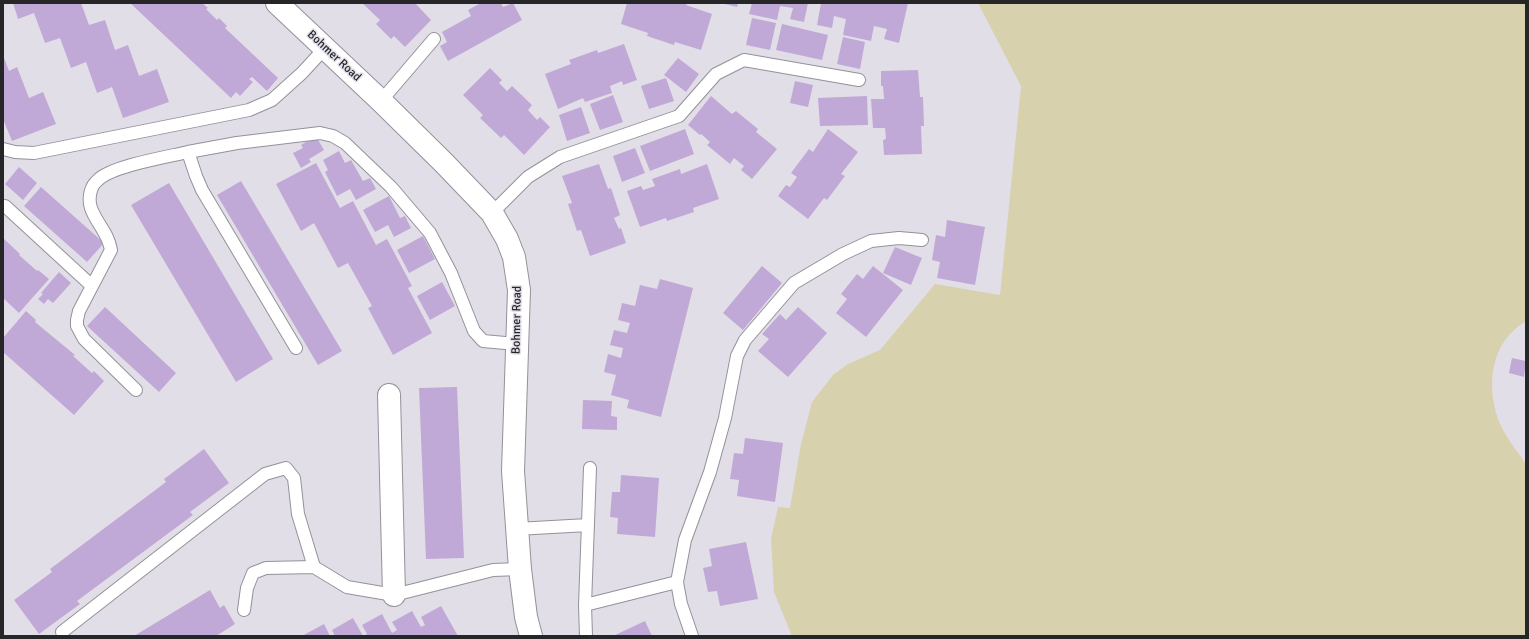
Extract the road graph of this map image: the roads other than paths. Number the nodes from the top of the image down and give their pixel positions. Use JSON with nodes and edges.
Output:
{"nodes":[{"id":1,"x":278,"y":3,"type":"edge"},
{"id":2,"x":434,"y":39,"type":"dead end"},
{"id":3,"x":325,"y":48,"type":"junction"},
{"id":4,"x":859,"y":80,"type":"dead end"},
{"id":5,"x":381,"y":101,"type":"junction"},
{"id":6,"x":3,"y":149,"type":"edge"},
{"id":7,"x":188,"y":152,"type":"junction"},
{"id":8,"x":5,"y":206,"type":"dead end"},
{"id":9,"x":492,"y":213,"type":"junction"},
{"id":10,"x":922,"y":240,"type":"dead end"},
{"id":11,"x":92,"y":286,"type":"junction"},
{"id":12,"x":516,"y":344,"type":"junction"},
{"id":13,"x":296,"y":348,"type":"dead end"},
{"id":14,"x":136,"y":390,"type":"dead end"},
{"id":15,"x":389,"y":395,"type":"dead end"},
{"id":16,"x":590,"y":468,"type":"dead end"},
{"id":17,"x":588,"y":525,"type":"junction"},
{"id":18,"x":516,"y":528,"type":"junction"},
{"id":19,"x":314,"y":568,"type":"junction"},
{"id":20,"x":520,"y":569,"type":"junction"},
{"id":21,"x":677,"y":582,"type":"junction"},
{"id":22,"x":394,"y":595,"type":"junction"},
{"id":23,"x":585,"y":605,"type":"junction"},
{"id":24,"x":244,"y":610,"type":"dead end"},
{"id":25,"x":62,"y":632,"type":"dead end"},
{"id":26,"x":531,"y":636,"type":"edge"},
{"id":27,"x":586,"y":636,"type":"edge"},
{"id":28,"x":692,"y":636,"type":"edge"}],
"edges":[{"from":1,"to":3,"type":"street","name":"Bohmer Road"},
{"from":2,"to":5,"type":"lane"},
{"from":3,"to":5,"type":"street","name":"Bohmer Road"},
{"from":3,"to":6,"type":"lane"},
{"from":4,"to":9,"type":"lane"},
{"from":5,"to":9,"type":"street","name":"Bohmer Road"},
{"from":7,"to":11,"type":"lane"},
{"from":7,"to":12,"type":"lane"},
{"from":7,"to":13,"type":"lane"},
{"from":8,"to":11,"type":"lane"},
{"from":9,"to":12,"type":"street","name":"Bohmer Road"},
{"from":10,"to":21,"type":"lane"},
{"from":11,"to":14,"type":"lane"},
{"from":12,"to":18,"type":"street","name":"Bohmer Road"},
{"from":15,"to":22,"type":"street"},
{"from":16,"to":17,"type":"lane"},
{"from":17,"to":18,"type":"lane"},
{"from":17,"to":23,"type":"lane"},
{"from":18,"to":20,"type":"street","name":"Bohmer Road"},
{"from":19,"to":22,"type":"lane"},
{"from":19,"to":24,"type":"lane"},
{"from":19,"to":25,"type":"lane"},
{"from":20,"to":22,"type":"lane"},
{"from":20,"to":26,"type":"street","name":"Bohmer Road"},
{"from":21,"to":23,"type":"lane"},
{"from":21,"to":28,"type":"lane"},
{"from":23,"to":27,"type":"lane"}]}
